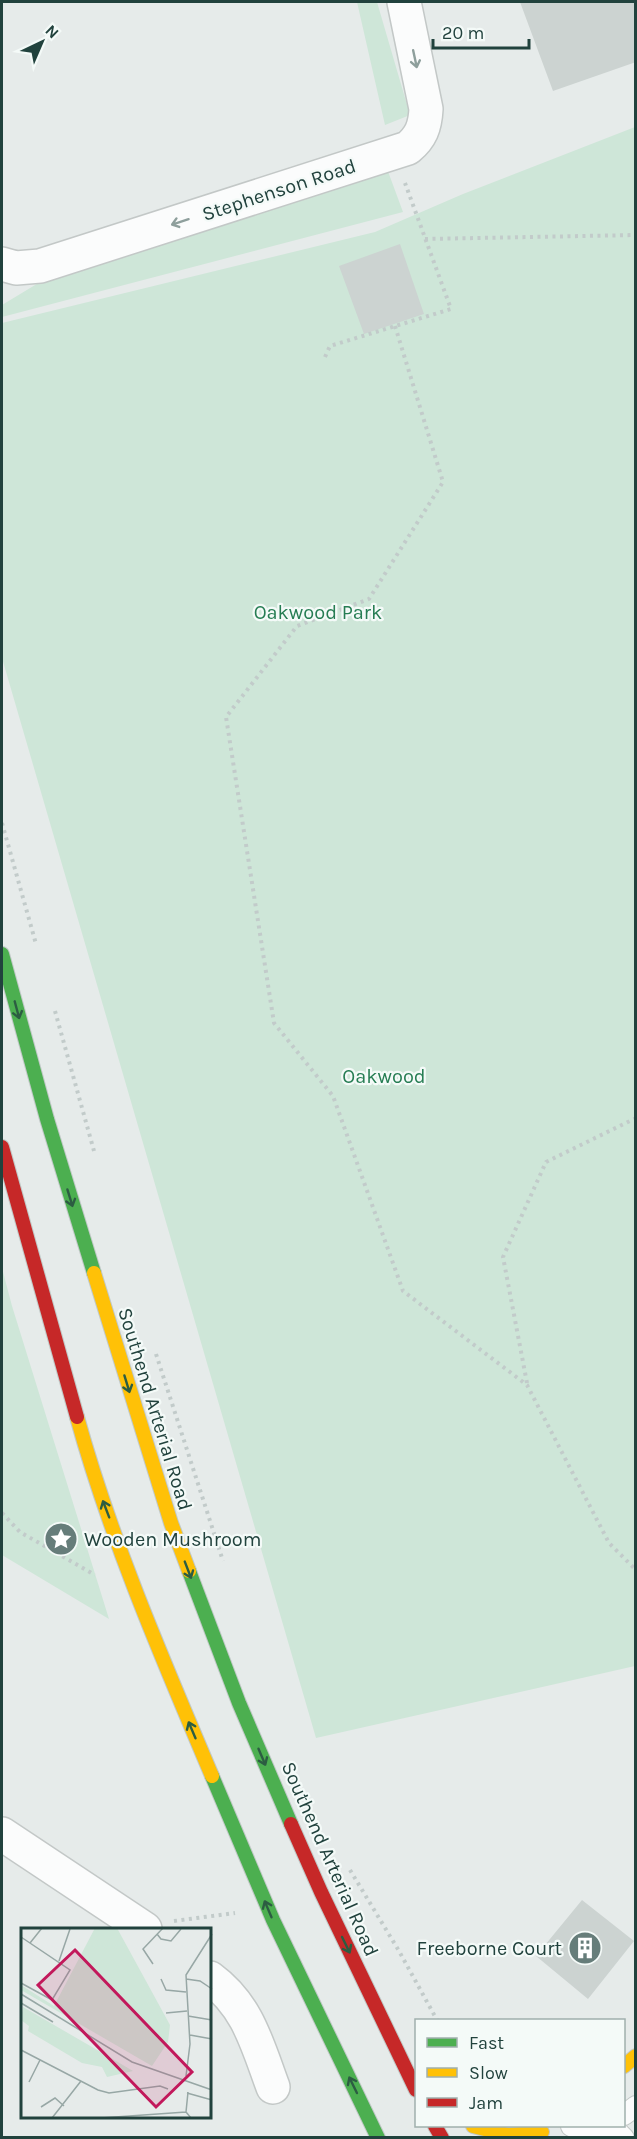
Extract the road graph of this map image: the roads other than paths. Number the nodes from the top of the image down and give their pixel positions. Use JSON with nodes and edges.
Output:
{"nodes":[{"id":1,"x":404,"y":2,"type":"edge"},
{"id":2,"x":2,"y":264,"type":"edge"},
{"id":3,"x":2,"y":954,"type":"edge"},
{"id":4,"x":2,"y":1147,"type":"edge"},
{"id":5,"x":2,"y":1834,"type":"edge"},
{"id":6,"x":321,"y":1892,"type":"junction"},
{"id":7,"x":348,"y":1915,"type":"dead end"},
{"id":8,"x":142,"y":1927,"type":"edge"},
{"id":9,"x":212,"y":1979,"type":"edge"},
{"id":10,"x":415,"y":2086,"type":"edge"},
{"id":11,"x":273,"y":2087,"type":"dead end"},
{"id":12,"x":474,"y":2127,"type":"edge"},
{"id":13,"x":573,"y":2127,"type":"edge"},
{"id":14,"x":609,"y":2127,"type":"edge"},
{"id":15,"x":611,"y":2127,"type":"edge"},
{"id":16,"x":543,"y":2132,"type":"edge"},
{"id":17,"x":378,"y":2138,"type":"edge"},
{"id":18,"x":624,"y":2138,"type":"edge"}],
"edges":[{"from":1,"to":2,"type":"street","name":"Stephenson Road","one_way":true},
{"from":3,"to":6,"type":"main road","name":"Southend Arterial Road","one_way":true},
{"from":17,"to":4,"type":"main road","one_way":true},
{"from":5,"to":8,"type":"street"},
{"from":6,"to":7,"type":"main road"},
{"from":6,"to":10,"type":"main road","name":"Southend Arterial Road","one_way":true},
{"from":9,"to":11,"type":"street"},
{"from":12,"to":16,"type":"main road"},
{"from":13,"to":14,"type":"lane"},
{"from":15,"to":18,"type":"lane"}]}
